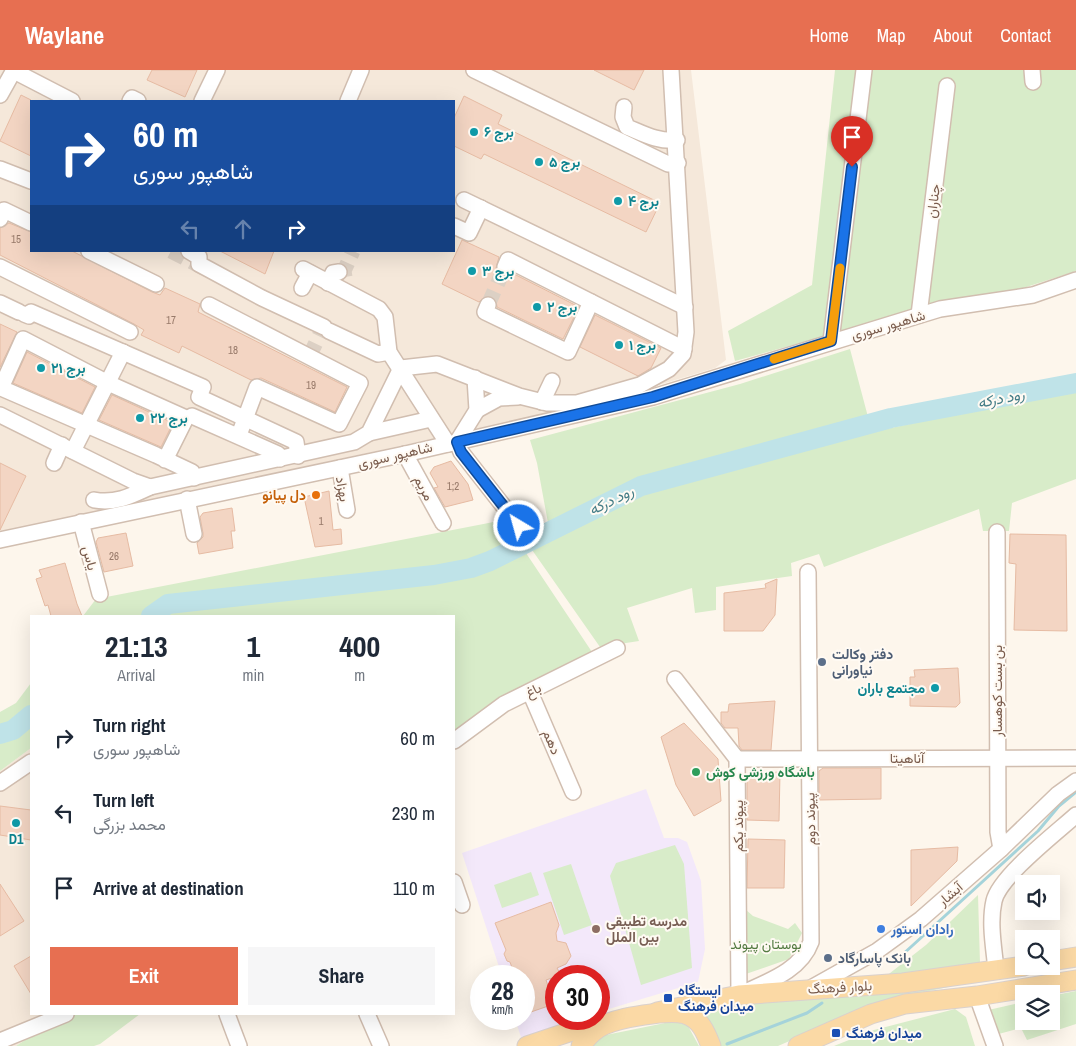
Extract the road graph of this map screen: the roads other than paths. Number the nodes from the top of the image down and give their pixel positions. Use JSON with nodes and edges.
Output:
{"nodes":[{"id":1,"x":14,"y":70,"type":"edge"},
{"id":2,"x":217,"y":70,"type":"edge"},
{"id":3,"x":361,"y":70,"type":"edge"},
{"id":4,"x":474,"y":70,"type":"edge"},
{"id":5,"x":671,"y":70,"type":"edge"},
{"id":6,"x":864,"y":70,"type":"edge"},
{"id":7,"x":948,"y":86,"type":"dead end"},
{"id":8,"x":0,"y":95,"type":"edge"},
{"id":9,"x":70,"y":100,"type":"edge"},
{"id":10,"x":202,"y":100,"type":"edge"},
{"id":11,"x":348,"y":100,"type":"edge"},
{"id":12,"x":624,"y":108,"type":"dead end"},
{"id":13,"x":676,"y":140,"type":"junction"},
{"id":14,"x":678,"y":164,"type":"junction"},
{"id":15,"x":0,"y":169,"type":"edge"},
{"id":16,"x":30,"y":181,"type":"edge"},
{"id":17,"x":464,"y":200,"type":"dead end"},
{"id":18,"x":481,"y":208,"type":"junction"},
{"id":19,"x":0,"y":219,"type":"edge"},
{"id":20,"x":30,"y":223,"type":"edge"},
{"id":21,"x":455,"y":226,"type":"edge"},
{"id":22,"x":92,"y":252,"type":"edge"},
{"id":23,"x":191,"y":252,"type":"edge"},
{"id":24,"x":0,"y":267,"type":"edge"},
{"id":25,"x":505,"y":267,"type":"dead end"},
{"id":26,"x":1076,"y":280,"type":"edge"},
{"id":27,"x":156,"y":284,"type":"dead end"},
{"id":28,"x":296,"y":300,"type":"junction"},
{"id":29,"x":591,"y":302,"type":"junction"},
{"id":30,"x":0,"y":303,"type":"edge"},
{"id":31,"x":209,"y":305,"type":"dead end"},
{"id":32,"x":488,"y":305,"type":"dead end"},
{"id":33,"x":685,"y":307,"type":"junction"},
{"id":34,"x":919,"y":315,"type":"junction"},
{"id":35,"x":130,"y":332,"type":"dead end"},
{"id":36,"x":831,"y":341,"type":"junction"},
{"id":37,"x":684,"y":349,"type":"junction"},
{"id":38,"x":123,"y":352,"type":"junction"},
{"id":39,"x":390,"y":352,"type":"junction"},
{"id":40,"x":401,"y":368,"type":"junction"},
{"id":41,"x":475,"y":378,"type":"junction"},
{"id":42,"x":552,"y":381,"type":"dead end"},
{"id":43,"x":108,"y":383,"type":"junction"},
{"id":44,"x":519,"y":396,"type":"junction"},
{"id":45,"x":542,"y":402,"type":"junction"},
{"id":46,"x":477,"y":410,"type":"junction"},
{"id":47,"x":0,"y":415,"type":"edge"},
{"id":48,"x":192,"y":416,"type":"dead end"},
{"id":49,"x":245,"y":417,"type":"junction"},
{"id":50,"x":431,"y":418,"type":"junction"},
{"id":51,"x":336,"y":429,"type":"dead end"},
{"id":52,"x":370,"y":433,"type":"junction"},
{"id":53,"x":238,"y":436,"type":"junction"},
{"id":54,"x":452,"y":443,"type":"junction"},
{"id":55,"x":67,"y":448,"type":"junction"},
{"id":56,"x":332,"y":448,"type":"junction"},
{"id":57,"x":405,"y":454,"type":"junction"},
{"id":58,"x":298,"y":456,"type":"junction"},
{"id":59,"x":280,"y":459,"type":"junction"},
{"id":60,"x":165,"y":460,"type":"junction"},
{"id":61,"x":54,"y":463,"type":"dead end"},
{"id":62,"x":340,"y":468,"type":"junction"},
{"id":63,"x":194,"y":478,"type":"junction"},
{"id":64,"x":150,"y":487,"type":"junction"},
{"id":65,"x":187,"y":499,"type":"junction"},
{"id":66,"x":94,"y":500,"type":"dead end"},
{"id":67,"x":347,"y":510,"type":"dead end"},
{"id":68,"x":81,"y":522,"type":"junction"},
{"id":69,"x":443,"y":523,"type":"dead end"},
{"id":70,"x":519,"y":526,"type":"dead end"},
{"id":71,"x":997,"y":532,"type":"dead end"},
{"id":72,"x":194,"y":534,"type":"dead end"},
{"id":73,"x":0,"y":540,"type":"edge"},
{"id":74,"x":808,"y":572,"type":"dead end"},
{"id":75,"x":100,"y":594,"type":"dead end"},
{"id":76,"x":617,"y":648,"type":"dead end"},
{"id":77,"x":675,"y":679,"type":"dead end"},
{"id":78,"x":530,"y":692,"type":"junction"},
{"id":79,"x":455,"y":740,"type":"edge"},
{"id":80,"x":810,"y":757,"type":"junction"},
{"id":81,"x":997,"y":758,"type":"junction"},
{"id":82,"x":1076,"y":758,"type":"edge"},
{"id":83,"x":737,"y":759,"type":"junction"},
{"id":84,"x":30,"y":763,"type":"edge"},
{"id":85,"x":1076,"y":781,"type":"edge"},
{"id":86,"x":0,"y":783,"type":"edge"},
{"id":87,"x":573,"y":792,"type":"dead end"},
{"id":88,"x":1076,"y":815,"type":"edge"},
{"id":89,"x":1001,"y":849,"type":"junction"},
{"id":90,"x":455,"y":885,"type":"edge"},
{"id":91,"x":462,"y":905,"type":"dead end"},
{"id":92,"x":1076,"y":957,"type":"edge"},
{"id":93,"x":1060,"y":960,"type":"edge"},
{"id":94,"x":1015,"y":967,"type":"edge"},
{"id":95,"x":996,"y":970,"type":"junction"},
{"id":96,"x":1076,"y":980,"type":"edge"},
{"id":97,"x":811,"y":988,"type":"junction"},
{"id":98,"x":739,"y":995,"type":"junction"},
{"id":99,"x":977,"y":996,"type":"junction"},
{"id":100,"x":657,"y":1012,"type":"junction"},
{"id":101,"x":64,"y":1015,"type":"edge"},
{"id":102,"x":227,"y":1015,"type":"edge"},
{"id":103,"x":367,"y":1015,"type":"edge"},
{"id":104,"x":610,"y":1023,"type":"edge"},
{"id":105,"x":575,"y":1030,"type":"edge"},
{"id":106,"x":595,"y":1030,"type":"edge"},
{"id":107,"x":0,"y":1041,"type":"edge"},
{"id":108,"x":239,"y":1046,"type":"edge"},
{"id":109,"x":381,"y":1046,"type":"edge"},
{"id":110,"x":527,"y":1046,"type":"edge"},
{"id":111,"x":581,"y":1046,"type":"edge"},
{"id":112,"x":710,"y":1046,"type":"edge"},
{"id":113,"x":798,"y":1046,"type":"edge"},
{"id":114,"x":995,"y":1046,"type":"edge"}],
"edges":[{"from":1,"to":8,"type":"street"},
{"from":1,"to":9,"type":"street"},
{"from":2,"to":10,"type":"street"},
{"from":3,"to":11,"type":"street"},
{"from":4,"to":14,"type":"street"},
{"from":5,"to":13,"type":"street"},
{"from":6,"to":36,"type":"street"},
{"from":7,"to":34,"type":"street","name":"چناران"},
{"from":12,"to":13,"type":"street"},
{"from":13,"to":14,"type":"street"},
{"from":14,"to":33,"type":"street"},
{"from":15,"to":16,"type":"street"},
{"from":17,"to":18,"type":"street"},
{"from":18,"to":21,"type":"street"},
{"from":18,"to":33,"type":"street"},
{"from":19,"to":20,"type":"street"},
{"from":22,"to":27,"type":"street"},
{"from":23,"to":28,"type":"street"},
{"from":24,"to":35,"type":"street"},
{"from":25,"to":29,"type":"street"},
{"from":26,"to":34,"type":"street","name":"شاهپور سوری"},
{"from":28,"to":39,"type":"street"},
{"from":28,"to":39,"type":"street"},
{"from":29,"to":32,"type":"street"},
{"from":29,"to":37,"type":"street"},
{"from":30,"to":38,"type":"street"},
{"from":31,"to":49,"type":"street"},
{"from":33,"to":37,"type":"street"},
{"from":34,"to":36,"type":"street","name":"شاهپور سوری"},
{"from":36,"to":54,"type":"street","name":"شاهپور سوری"},
{"from":37,"to":45,"type":"street"},
{"from":38,"to":43,"type":"street"},
{"from":38,"to":49,"type":"street"},
{"from":39,"to":40,"type":"street"},
{"from":40,"to":41,"type":"street"},
{"from":40,"to":50,"type":"street"},
{"from":40,"to":52,"type":"street"},
{"from":41,"to":44,"type":"street"},
{"from":41,"to":46,"type":"street"},
{"from":42,"to":45,"type":"street"},
{"from":43,"to":55,"type":"street"},
{"from":43,"to":60,"type":"street"},
{"from":43,"to":60,"type":"street"},
{"from":44,"to":45,"type":"street"},
{"from":44,"to":46,"type":"street"},
{"from":46,"to":54,"type":"street"},
{"from":47,"to":55,"type":"street"},
{"from":48,"to":53,"type":"street"},
{"from":49,"to":53,"type":"street"},
{"from":49,"to":58,"type":"street"},
{"from":50,"to":52,"type":"street"},
{"from":50,"to":54,"type":"street"},
{"from":51,"to":56,"type":"street"},
{"from":52,"to":56,"type":"street"},
{"from":53,"to":59,"type":"street"},
{"from":54,"to":57,"type":"street","name":"شاهپور سوری"},
{"from":54,"to":70,"type":"street"},
{"from":55,"to":61,"type":"street"},
{"from":55,"to":64,"type":"street"},
{"from":56,"to":58,"type":"street"},
{"from":57,"to":62,"type":"street","name":"شاهپور سوری"},
{"from":57,"to":69,"type":"street","name":"مریم"},
{"from":58,"to":59,"type":"street"},
{"from":59,"to":63,"type":"street"},
{"from":60,"to":63,"type":"street"},
{"from":62,"to":65,"type":"street","name":"شاهپور سوری"},
{"from":62,"to":67,"type":"street","name":"بهزاد"},
{"from":63,"to":64,"type":"street"},
{"from":64,"to":66,"type":"street"},
{"from":65,"to":68,"type":"street","name":"شاهپور سوری"},
{"from":65,"to":72,"type":"street"},
{"from":68,"to":73,"type":"street","name":"شاهپور سوری"},
{"from":68,"to":75,"type":"street","name":"یاس"},
{"from":71,"to":81,"type":"street","name":"بن بست کوهسار"},
{"from":74,"to":80,"type":"street","name":"پیوند دوم"},
{"from":76,"to":78,"type":"street","name":"باغ"},
{"from":77,"to":83,"type":"street"},
{"from":78,"to":79,"type":"street","name":"باغ"},
{"from":78,"to":87,"type":"street","name":"دهم"},
{"from":80,"to":81,"type":"street","name":"آناهیتا"},
{"from":80,"to":83,"type":"street","name":"آناهیتا"},
{"from":80,"to":98,"type":"street","name":"پیوند دوم"},
{"from":81,"to":82,"type":"street","name":"آناهیتا"},
{"from":81,"to":89,"type":"street","name":"بن بست کوهسار"},
{"from":83,"to":98,"type":"street","name":"پیوند یکم"},
{"from":84,"to":86,"type":"street"},
{"from":85,"to":89,"type":"street","name":"آبشار"},
{"from":88,"to":95,"type":"street"},
{"from":89,"to":97,"type":"street","name":"آبشار"},
{"from":90,"to":91,"type":"street"},
{"from":92,"to":93,"type":"main road"},
{"from":94,"to":95,"type":"main road","name":"بلوار فرهنگ"},
{"from":95,"to":97,"type":"main road","name":"بلوار فرهنگ"},
{"from":95,"to":99,"type":"main road"},
{"from":96,"to":99,"type":"main road","name":"بلوار فرهنگ"},
{"from":97,"to":98,"type":"main road","name":"بلوار فرهنگ"},
{"from":98,"to":100,"type":"main road","name":"بلوار فرهنگ"},
{"from":99,"to":113,"type":"main road","name":"بلوار فرهنگ"},
{"from":99,"to":114,"type":"street"},
{"from":100,"to":104,"type":"main road"},
{"from":100,"to":112,"type":"main road"},
{"from":101,"to":107,"type":"street"},
{"from":102,"to":108,"type":"street"},
{"from":103,"to":109,"type":"street"},
{"from":105,"to":110,"type":"main road"},
{"from":106,"to":111,"type":"main road"}]}
